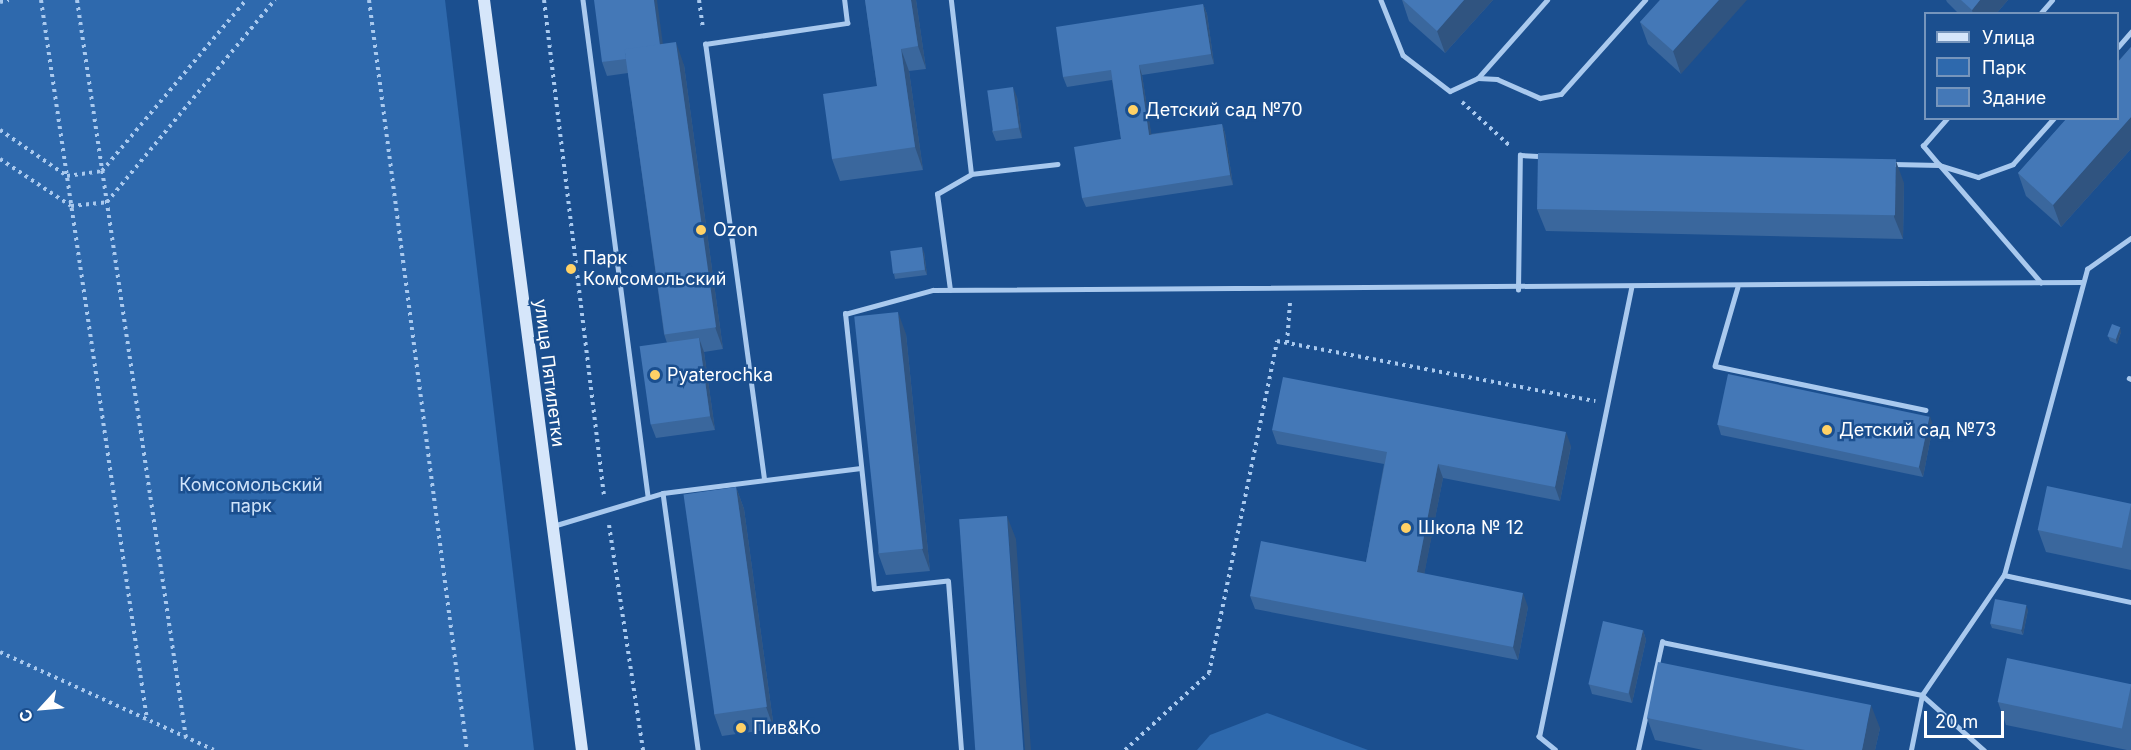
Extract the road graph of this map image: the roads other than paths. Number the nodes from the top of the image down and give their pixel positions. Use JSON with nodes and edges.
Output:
{"nodes":[{"id":1,"x":483,"y":0,"type":"edge"},
{"id":2,"x":583,"y":0,"type":"edge"},
{"id":3,"x":844,"y":0,"type":"edge"},
{"id":4,"x":951,"y":0,"type":"edge"},
{"id":5,"x":1381,"y":0,"type":"edge"},
{"id":6,"x":1547,"y":0,"type":"edge"},
{"id":7,"x":1645,"y":0,"type":"edge"},
{"id":8,"x":2052,"y":0,"type":"edge"},
{"id":9,"x":2042,"y":12,"type":"edge"},
{"id":10,"x":2131,"y":32,"type":"edge"},
{"id":11,"x":2119,"y":46,"type":"edge"},
{"id":12,"x":1478,"y":78,"type":"junction"},
{"id":13,"x":1945,"y":120,"type":"edge"},
{"id":14,"x":2052,"y":120,"type":"edge"},
{"id":15,"x":1556,"y":156,"type":"edge"},
{"id":16,"x":1879,"y":163,"type":"edge"},
{"id":17,"x":1057,"y":164,"type":"dead end"},
{"id":18,"x":1939,"y":165,"type":"junction"},
{"id":19,"x":971,"y":174,"type":"junction"},
{"id":20,"x":2131,"y":238,"type":"edge"},
{"id":21,"x":2083,"y":282,"type":"junction"},
{"id":22,"x":2041,"y":283,"type":"junction"},
{"id":23,"x":1738,"y":287,"type":"junction"},
{"id":24,"x":1631,"y":288,"type":"junction"},
{"id":25,"x":1518,"y":290,"type":"junction"},
{"id":26,"x":950,"y":291,"type":"junction"},
{"id":27,"x":1925,"y":410,"type":"dead end"},
{"id":28,"x":860,"y":468,"type":"junction"},
{"id":29,"x":764,"y":479,"type":"junction"},
{"id":30,"x":663,"y":493,"type":"junction"},
{"id":31,"x":648,"y":496,"type":"junction"},
{"id":32,"x":551,"y":527,"type":"junction"},
{"id":33,"x":2004,"y":575,"type":"junction"},
{"id":34,"x":2131,"y":602,"type":"edge"},
{"id":35,"x":1923,"y":695,"type":"junction"},
{"id":36,"x":582,"y":750,"type":"edge"},
{"id":37,"x":698,"y":750,"type":"edge"},
{"id":38,"x":961,"y":750,"type":"edge"},
{"id":39,"x":1555,"y":750,"type":"edge"},
{"id":40,"x":1638,"y":750,"type":"edge"},
{"id":41,"x":1911,"y":750,"type":"edge"},
{"id":42,"x":1984,"y":750,"type":"edge"}],
"edges":[{"from":1,"to":32,"type":"main road","name":"улица Пятилетки"},
{"from":2,"to":31,"type":"lane"},
{"from":3,"to":29,"type":"lane"},
{"from":4,"to":19,"type":"lane"},
{"from":5,"to":12,"type":"lane"},
{"from":6,"to":12,"type":"lane"},
{"from":7,"to":12,"type":"lane"},
{"from":8,"to":9,"type":"lane"},
{"from":10,"to":11,"type":"lane"},
{"from":13,"to":18,"type":"lane"},
{"from":14,"to":18,"type":"lane"},
{"from":15,"to":25,"type":"lane"},
{"from":16,"to":18,"type":"lane"},
{"from":17,"to":19,"type":"lane"},
{"from":18,"to":22,"type":"lane"},
{"from":19,"to":26,"type":"lane"},
{"from":20,"to":21,"type":"lane"},
{"from":21,"to":22,"type":"lane"},
{"from":21,"to":33,"type":"lane"},
{"from":22,"to":23,"type":"lane"},
{"from":23,"to":24,"type":"lane"},
{"from":23,"to":27,"type":"lane"},
{"from":24,"to":25,"type":"lane"},
{"from":24,"to":39,"type":"lane"},
{"from":25,"to":26,"type":"lane"},
{"from":26,"to":28,"type":"lane"},
{"from":28,"to":29,"type":"lane"},
{"from":28,"to":38,"type":"lane"},
{"from":29,"to":30,"type":"lane"},
{"from":30,"to":31,"type":"lane"},
{"from":30,"to":37,"type":"lane"},
{"from":31,"to":32,"type":"lane"},
{"from":32,"to":36,"type":"main road","name":"улица Пятилетки"},
{"from":33,"to":34,"type":"lane"},
{"from":33,"to":35,"type":"lane"},
{"from":35,"to":40,"type":"lane"},
{"from":35,"to":41,"type":"lane"},
{"from":35,"to":42,"type":"lane"}]}
